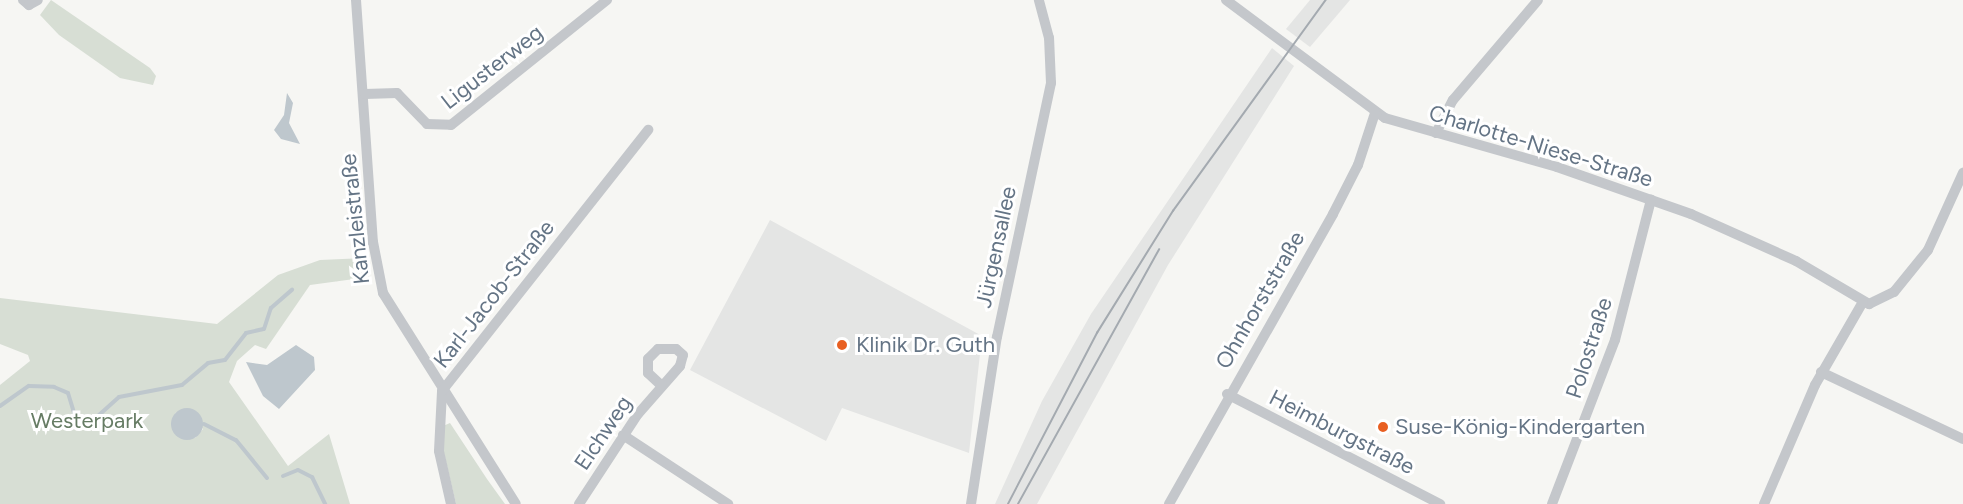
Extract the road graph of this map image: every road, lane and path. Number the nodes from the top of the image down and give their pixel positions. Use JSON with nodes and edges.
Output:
{"nodes":[{"id":1,"x":22,"y":0,"type":"edge"},
{"id":2,"x":38,"y":0,"type":"edge"},
{"id":3,"x":356,"y":0,"type":"edge"},
{"id":4,"x":607,"y":0,"type":"edge"},
{"id":5,"x":1040,"y":0,"type":"edge"},
{"id":6,"x":1226,"y":0,"type":"edge"},
{"id":7,"x":1538,"y":0,"type":"edge"},
{"id":8,"x":364,"y":94,"type":"junction"},
{"id":9,"x":1375,"y":113,"type":"junction"},
{"id":10,"x":648,"y":130,"type":"dead end"},
{"id":11,"x":1436,"y":133,"type":"junction"},
{"id":12,"x":1963,"y":173,"type":"edge"},
{"id":13,"x":1652,"y":200,"type":"junction"},
{"id":14,"x":1863,"y":302,"type":"junction"},
{"id":15,"x":1821,"y":372,"type":"junction"},
{"id":16,"x":661,"y":385,"type":"dead end"},
{"id":17,"x":442,"y":391,"type":"junction"},
{"id":18,"x":1227,"y":394,"type":"junction"},
{"id":19,"x":623,"y":435,"type":"junction"},
{"id":20,"x":1963,"y":439,"type":"edge"},
{"id":21,"x":451,"y":504,"type":"edge"},
{"id":22,"x":516,"y":504,"type":"edge"},
{"id":23,"x":579,"y":504,"type":"edge"},
{"id":24,"x":728,"y":504,"type":"edge"},
{"id":25,"x":970,"y":504,"type":"edge"},
{"id":26,"x":1169,"y":504,"type":"edge"},
{"id":27,"x":1440,"y":504,"type":"edge"},
{"id":28,"x":1552,"y":504,"type":"edge"},
{"id":29,"x":1764,"y":504,"type":"edge"}],
"edges":[{"from":1,"to":2,"type":"street"},
{"from":3,"to":8,"type":"street","name":"Kanzleistraße"},
{"from":4,"to":8,"type":"street","name":"Ligusterweg"},
{"from":5,"to":25,"type":"street","name":"Jürgensallee"},
{"from":6,"to":9,"type":"street","name":"Charlotte-Niese-Straße"},
{"from":7,"to":11,"type":"street"},
{"from":8,"to":17,"type":"street","name":"Kanzleistraße"},
{"from":9,"to":11,"type":"street","name":"Charlotte-Niese-Straße"},
{"from":9,"to":18,"type":"street","name":"Ohnhorststraße"},
{"from":10,"to":17,"type":"street","name":"Karl-Jacob-Straße"},
{"from":11,"to":13,"type":"street","name":"Charlotte-Niese-Straße"},
{"from":12,"to":14,"type":"street"},
{"from":13,"to":14,"type":"street","name":"Charlotte-Niese-Straße"},
{"from":13,"to":28,"type":"street","name":"Polostraße"},
{"from":14,"to":15,"type":"street"},
{"from":15,"to":20,"type":"street"},
{"from":15,"to":29,"type":"street"},
{"from":16,"to":19,"type":"street","name":"Elchweg"},
{"from":17,"to":21,"type":"street","name":"Karl-Jacob-Straße"},
{"from":17,"to":22,"type":"street","name":"Kanzleistraße"},
{"from":18,"to":26,"type":"street","name":"Ohnhorststraße"},
{"from":18,"to":27,"type":"street","name":"Heimburgstraße"},
{"from":19,"to":23,"type":"street","name":"Elchweg"},
{"from":19,"to":24,"type":"street"}]}
